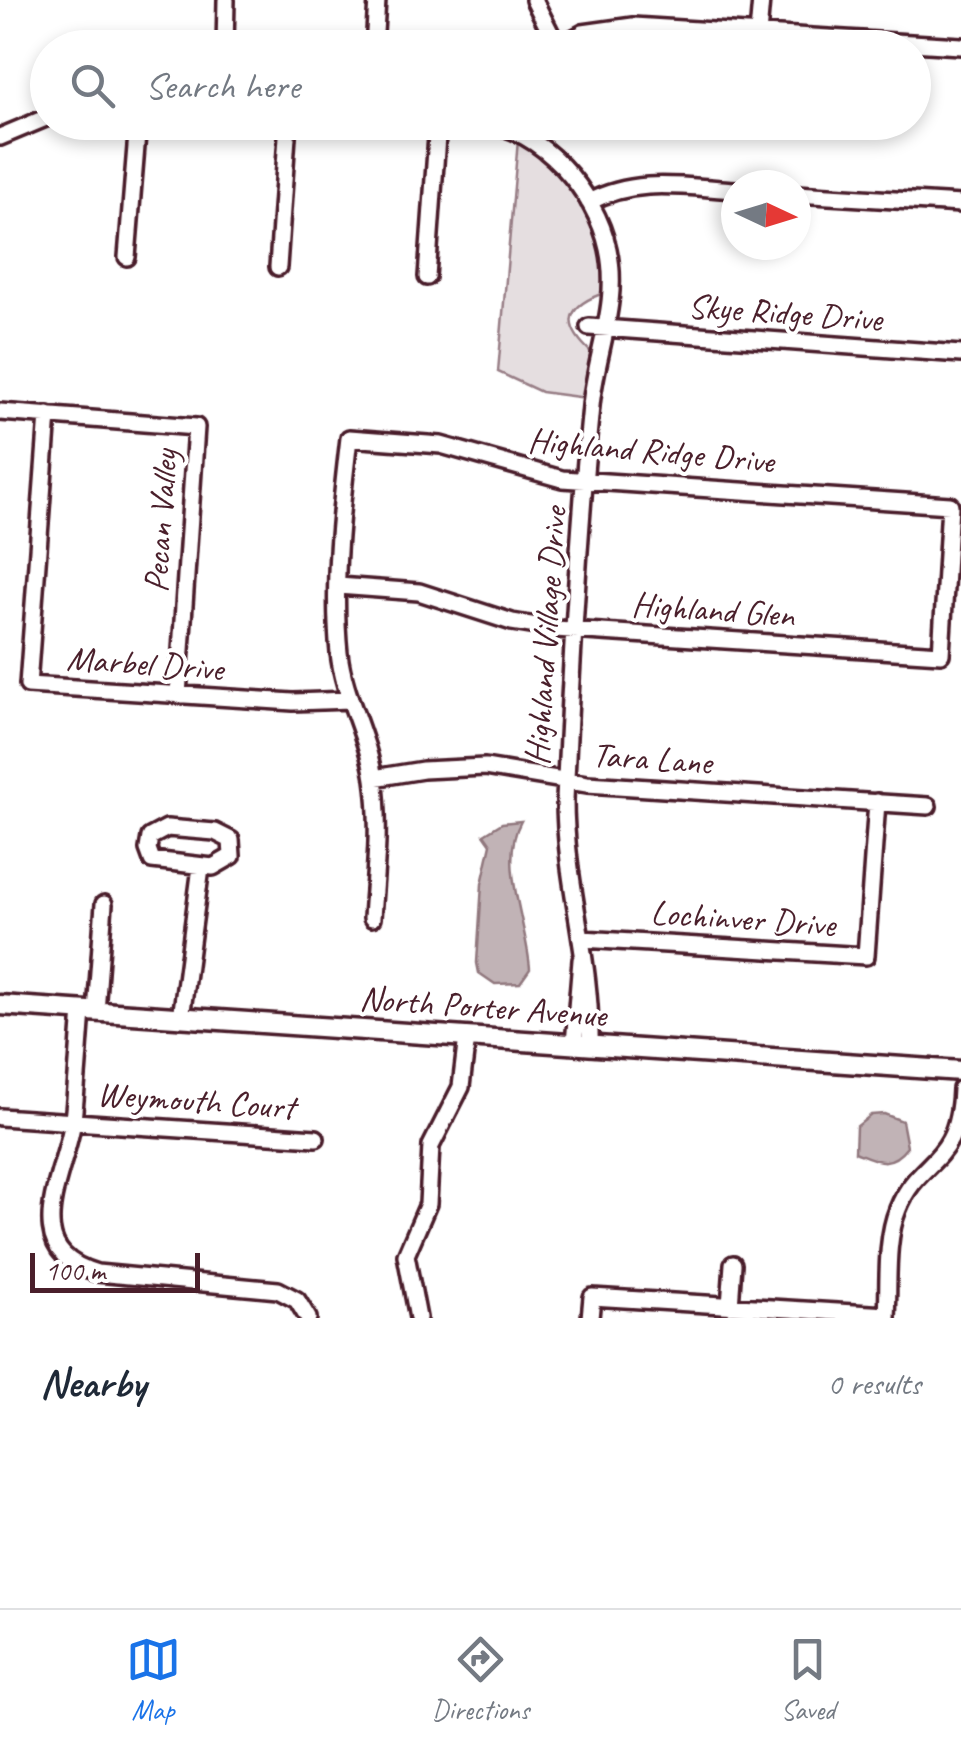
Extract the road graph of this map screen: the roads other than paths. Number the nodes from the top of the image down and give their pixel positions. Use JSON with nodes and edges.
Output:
{"nodes":[{"id":1,"x":226,"y":0,"type":"edge"},
{"id":2,"x":378,"y":0,"type":"edge"},
{"id":3,"x":534,"y":0,"type":"edge"},
{"id":4,"x":761,"y":0,"type":"edge"},
{"id":5,"x":225,"y":30,"type":"edge"},
{"id":6,"x":376,"y":30,"type":"edge"},
{"id":7,"x":549,"y":30,"type":"edge"},
{"id":8,"x":598,"y":30,"type":"edge"},
{"id":9,"x":683,"y":30,"type":"edge"},
{"id":10,"x":758,"y":30,"type":"edge"},
{"id":11,"x":931,"y":44,"type":"edge"},
{"id":12,"x":961,"y":46,"type":"edge"},
{"id":13,"x":30,"y":125,"type":"edge"},
{"id":14,"x":0,"y":137,"type":"edge"},
{"id":15,"x":137,"y":140,"type":"edge"},
{"id":16,"x":287,"y":140,"type":"edge"},
{"id":17,"x":437,"y":140,"type":"edge"},
{"id":18,"x":530,"y":140,"type":"edge"},
{"id":19,"x":721,"y":189,"type":"edge"},
{"id":20,"x":811,"y":195,"type":"edge"},
{"id":21,"x":590,"y":202,"type":"junction"},
{"id":22,"x":961,"y":204,"type":"edge"},
{"id":23,"x":128,"y":257,"type":"dead end"},
{"id":24,"x":278,"y":267,"type":"dead end"},
{"id":25,"x":427,"y":277,"type":"dead end"},
{"id":26,"x":597,"y":328,"type":"junction"},
{"id":27,"x":961,"y":354,"type":"edge"},
{"id":28,"x":0,"y":412,"type":"edge"},
{"id":29,"x":48,"y":415,"type":"junction"},
{"id":30,"x":586,"y":481,"type":"junction"},
{"id":31,"x":950,"y":505,"type":"joint"},
{"id":32,"x":338,"y":586,"type":"junction"},
{"id":33,"x":575,"y":630,"type":"junction"},
{"id":34,"x":178,"y":695,"type":"junction"},
{"id":35,"x":350,"y":700,"type":"junction"},
{"id":36,"x":374,"y":778,"type":"junction"},
{"id":37,"x":566,"y":782,"type":"junction"},
{"id":38,"x":877,"y":802,"type":"junction"},
{"id":39,"x":928,"y":806,"type":"dead end"},
{"id":40,"x":201,"y":867,"type":"junction"},
{"id":41,"x":104,"y":904,"type":"dead end"},
{"id":42,"x":372,"y":918,"type":"dead end"},
{"id":43,"x":583,"y":942,"type":"junction"},
{"id":44,"x":0,"y":1006,"type":"edge"},
{"id":45,"x":89,"y":1012,"type":"junction"},
{"id":46,"x":181,"y":1018,"type":"junction"},
{"id":47,"x":467,"y":1037,"type":"junction"},
{"id":48,"x":582,"y":1045,"type":"junction"},
{"id":49,"x":961,"y":1070,"type":"edge"},
{"id":50,"x":961,"y":1089,"type":"edge"},
{"id":51,"x":0,"y":1117,"type":"edge"},
{"id":52,"x":73,"y":1122,"type":"junction"},
{"id":53,"x":316,"y":1138,"type":"dead end"},
{"id":54,"x":733,"y":1264,"type":"dead end"},
{"id":55,"x":730,"y":1306,"type":"junction"},
{"id":56,"x":887,"y":1317,"type":"edge"},
{"id":57,"x":308,"y":1318,"type":"edge"},
{"id":58,"x":418,"y":1318,"type":"edge"},
{"id":59,"x":590,"y":1318,"type":"edge"}],
"edges":[{"from":1,"to":5,"type":"street"},
{"from":2,"to":6,"type":"street"},
{"from":3,"to":7,"type":"street"},
{"from":4,"to":10,"type":"street"},
{"from":8,"to":9,"type":"street"},
{"from":11,"to":12,"type":"street"},
{"from":13,"to":14,"type":"street"},
{"from":15,"to":23,"type":"street"},
{"from":16,"to":24,"type":"street"},
{"from":17,"to":25,"type":"street"},
{"from":18,"to":21,"type":"street","name":"Highland Village Drive"},
{"from":19,"to":21,"type":"street"},
{"from":20,"to":22,"type":"street"},
{"from":21,"to":26,"type":"street","name":"Highland Village Drive"},
{"from":26,"to":27,"type":"street","name":"Skye Ridge Drive"},
{"from":26,"to":30,"type":"street","name":"Highland Village Drive"},
{"from":28,"to":29,"type":"street","name":"Pecan Valley"},
{"from":29,"to":34,"type":"street","name":"Pecan Valley"},
{"from":29,"to":34,"type":"street","name":"Marbel Drive"},
{"from":30,"to":31,"type":"street","name":"Highland Ridge Drive"},
{"from":30,"to":32,"type":"street","name":"Highland Ridge Drive"},
{"from":30,"to":33,"type":"street","name":"Highland Village Drive"},
{"from":31,"to":33,"type":"street","name":"Highland Glen"},
{"from":32,"to":33,"type":"street","name":"Highland Glen"},
{"from":32,"to":35,"type":"street"},
{"from":33,"to":37,"type":"street","name":"Highland Village Drive"},
{"from":34,"to":35,"type":"street","name":"Marbel Drive"},
{"from":35,"to":36,"type":"street"},
{"from":36,"to":37,"type":"street","name":"Tara Lane"},
{"from":36,"to":42,"type":"street"},
{"from":37,"to":38,"type":"street","name":"Tara Lane"},
{"from":37,"to":43,"type":"street","name":"Highland Village Drive"},
{"from":38,"to":39,"type":"street","name":"Tara Lane"},
{"from":38,"to":43,"type":"street","name":"Lochinver Drive"},
{"from":40,"to":40,"type":"street"},
{"from":40,"to":46,"type":"street"},
{"from":41,"to":45,"type":"street"},
{"from":43,"to":48,"type":"street","name":"Highland Village Drive"},
{"from":44,"to":45,"type":"main road","name":"North Porter Avenue"},
{"from":45,"to":46,"type":"main road","name":"North Porter Avenue"},
{"from":45,"to":52,"type":"street"},
{"from":46,"to":47,"type":"main road","name":"North Porter Avenue"},
{"from":47,"to":48,"type":"main road","name":"North Porter Avenue"},
{"from":47,"to":58,"type":"street"},
{"from":48,"to":49,"type":"main road","name":"North Porter Avenue"},
{"from":50,"to":56,"type":"street"},
{"from":51,"to":52,"type":"street","name":"Weymouth Court"},
{"from":52,"to":53,"type":"street","name":"Weymouth Court"},
{"from":52,"to":57,"type":"street"},
{"from":54,"to":55,"type":"street"},
{"from":55,"to":56,"type":"street"},
{"from":55,"to":59,"type":"street"}]}
